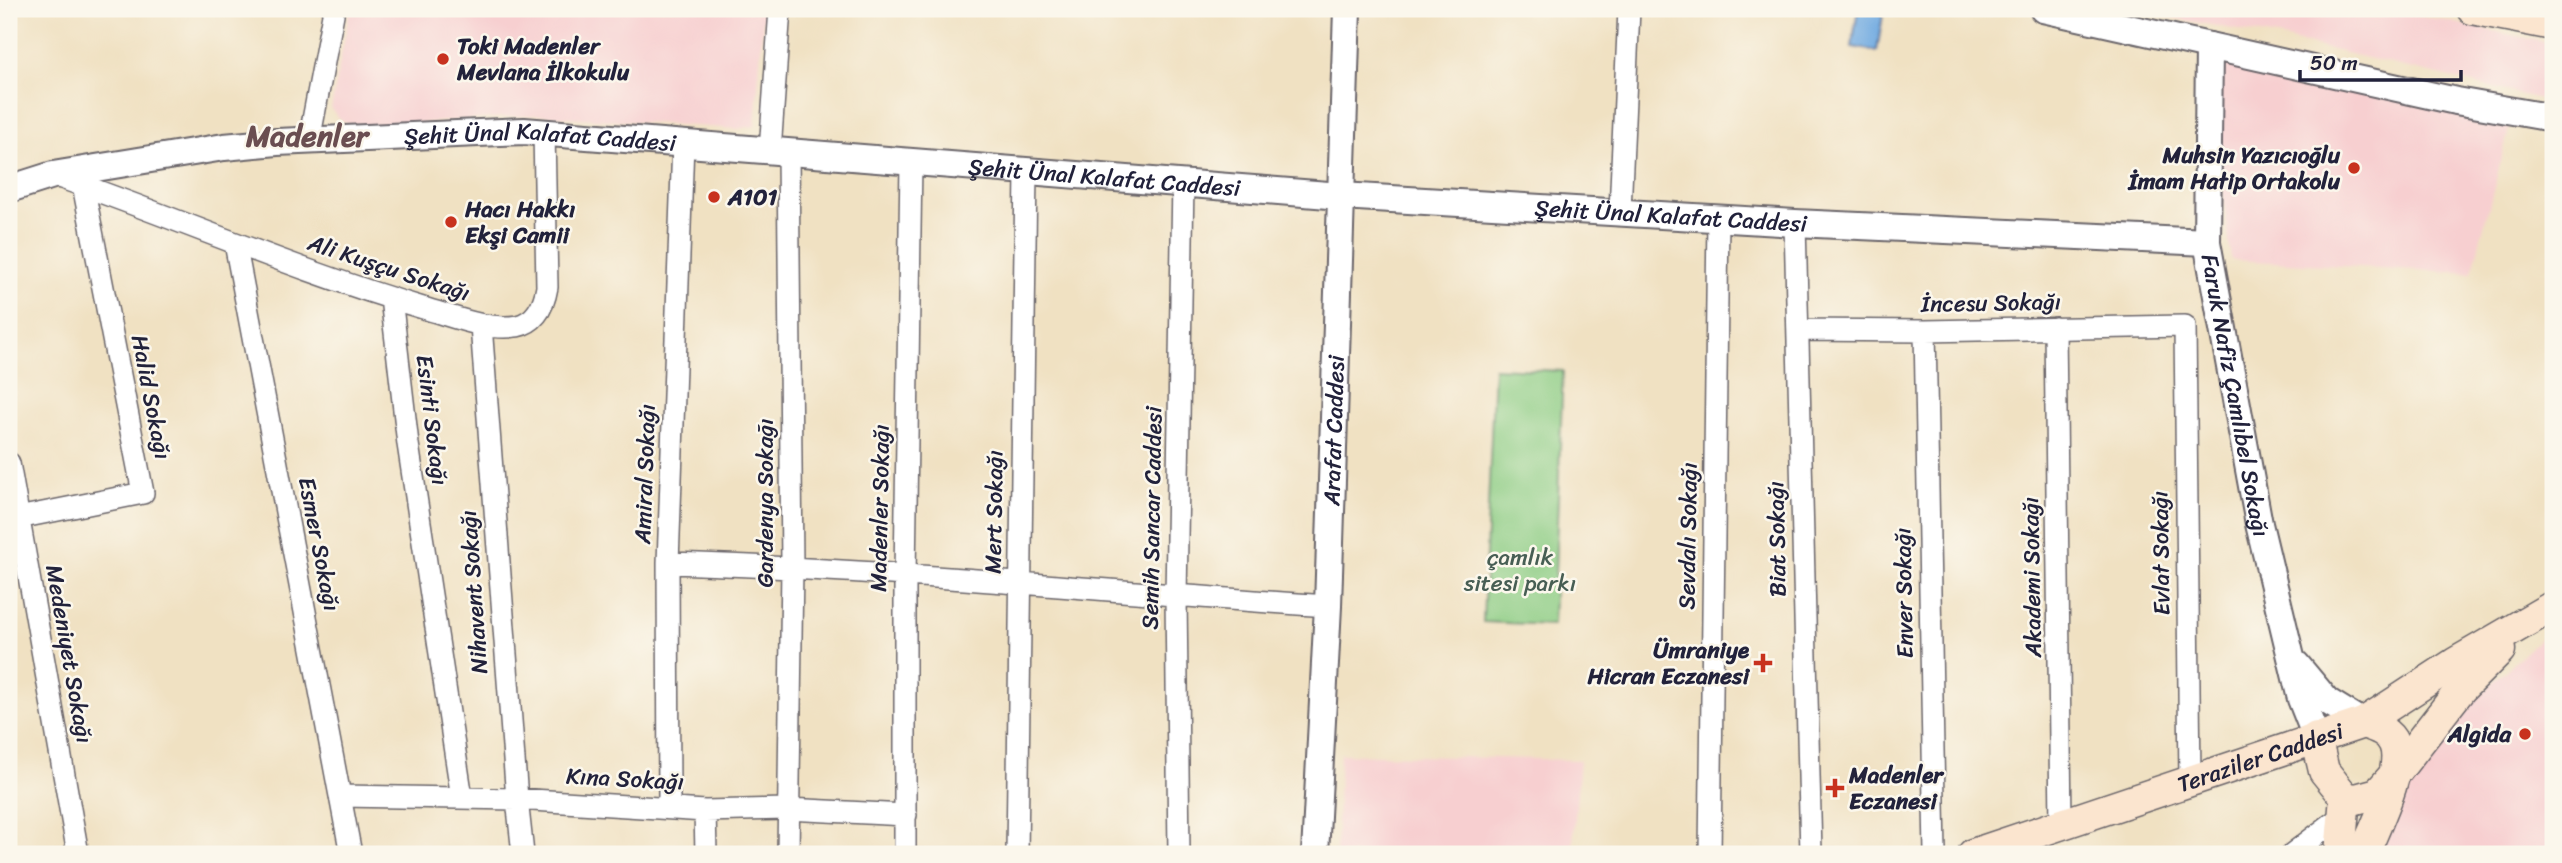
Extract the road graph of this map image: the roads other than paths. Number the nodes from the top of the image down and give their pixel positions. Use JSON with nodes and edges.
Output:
{"nodes":[{"id":1,"x":334,"y":9,"type":"edge"},
{"id":2,"x":780,"y":9,"type":"edge"},
{"id":3,"x":1347,"y":9,"type":"edge"},
{"id":4,"x":1629,"y":9,"type":"edge"},
{"id":5,"x":2043,"y":9,"type":"edge"},
{"id":6,"x":2472,"y":9,"type":"edge"},
{"id":7,"x":2553,"y":26,"type":"edge"},
{"id":8,"x":2209,"y":46,"type":"junction"},
{"id":9,"x":2553,"y":118,"type":"edge"},
{"id":10,"x":544,"y":132,"type":"junction"},
{"id":11,"x":309,"y":141,"type":"junction"},
{"id":12,"x":683,"y":144,"type":"junction"},
{"id":13,"x":779,"y":151,"type":"junction"},
{"id":14,"x":911,"y":162,"type":"junction"},
{"id":15,"x":1026,"y":171,"type":"junction"},
{"id":16,"x":53,"y":175,"type":"junction"},
{"id":17,"x":1184,"y":182,"type":"junction"},
{"id":18,"x":83,"y":185,"type":"junction"},
{"id":19,"x":9,"y":190,"type":"edge"},
{"id":20,"x":1341,"y":196,"type":"junction"},
{"id":21,"x":1620,"y":211,"type":"junction"},
{"id":22,"x":1718,"y":218,"type":"junction"},
{"id":23,"x":1795,"y":223,"type":"junction"},
{"id":24,"x":2207,"y":242,"type":"junction"},
{"id":25,"x":235,"y":243,"type":"junction"},
{"id":26,"x":391,"y":298,"type":"junction"},
{"id":27,"x":481,"y":325,"type":"junction"},
{"id":28,"x":2185,"y":326,"type":"joint"},
{"id":29,"x":2055,"y":328,"type":"junction"},
{"id":30,"x":1798,"y":330,"type":"junction"},
{"id":31,"x":1925,"y":331,"type":"junction"},
{"id":32,"x":9,"y":463,"type":"edge"},
{"id":33,"x":18,"y":518,"type":"junction"},
{"id":34,"x":668,"y":563,"type":"junction"},
{"id":35,"x":792,"y":566,"type":"junction"},
{"id":36,"x":905,"y":576,"type":"junction"},
{"id":37,"x":1019,"y":583,"type":"junction"},
{"id":38,"x":1176,"y":597,"type":"junction"},
{"id":39,"x":1328,"y":606,"type":"junction"},
{"id":40,"x":2542,"y":613,"type":"edge"},
{"id":41,"x":2292,"y":658,"type":"junction"},
{"id":42,"x":2363,"y":723,"type":"junction"},
{"id":43,"x":2316,"y":737,"type":"junction"},
{"id":44,"x":2394,"y":775,"type":"junction"},
{"id":45,"x":2190,"y":780,"type":"junction"},
{"id":46,"x":341,"y":796,"type":"junction"},
{"id":47,"x":462,"y":798,"type":"junction"},
{"id":48,"x":517,"y":799,"type":"junction"},
{"id":49,"x":2344,"y":806,"type":"junction"},
{"id":50,"x":669,"y":807,"type":"junction"},
{"id":51,"x":787,"y":809,"type":"junction"},
{"id":52,"x":705,"y":811,"type":"junction"},
{"id":53,"x":905,"y":815,"type":"junction"},
{"id":54,"x":2061,"y":824,"type":"junction"},
{"id":55,"x":78,"y":854,"type":"edge"},
{"id":56,"x":351,"y":854,"type":"edge"},
{"id":57,"x":523,"y":854,"type":"edge"},
{"id":58,"x":706,"y":854,"type":"edge"},
{"id":59,"x":788,"y":854,"type":"edge"},
{"id":60,"x":905,"y":854,"type":"edge"},
{"id":61,"x":1017,"y":854,"type":"edge"},
{"id":62,"x":1179,"y":854,"type":"edge"},
{"id":63,"x":1315,"y":854,"type":"edge"},
{"id":64,"x":1710,"y":854,"type":"edge"},
{"id":65,"x":1811,"y":854,"type":"edge"},
{"id":66,"x":1935,"y":854,"type":"edge"},
{"id":67,"x":1973,"y":854,"type":"edge"},
{"id":68,"x":2292,"y":854,"type":"edge"},
{"id":69,"x":2340,"y":854,"type":"edge"},
{"id":70,"x":2364,"y":854,"type":"edge"}],
"edges":[{"from":1,"to":11,"type":"street"},
{"from":2,"to":13,"type":"street","name":"Gardenya Sokağı"},
{"from":3,"to":20,"type":"street","name":"Arafat Caddesi"},
{"from":4,"to":21,"type":"street"},
{"from":5,"to":8,"type":"street"},
{"from":6,"to":7,"type":"main road"},
{"from":8,"to":9,"type":"street"},
{"from":8,"to":24,"type":"street","name":"Faruk Nafiz Çamlıbel Sokağı"},
{"from":10,"to":11,"type":"street","name":"Şehit Ünal Kalafat Caddesi"},
{"from":10,"to":12,"type":"street","name":"Şehit Ünal Kalafat Caddesi"},
{"from":10,"to":27,"type":"street","name":"Ali Kuşçu Sokağı"},
{"from":11,"to":16,"type":"street","name":"Şehit Ünal Kalafat Caddesi"},
{"from":12,"to":13,"type":"street","name":"Şehit Ünal Kalafat Caddesi"},
{"from":12,"to":34,"type":"street","name":"Amiral Sokağı"},
{"from":13,"to":14,"type":"street","name":"Şehit Ünal Kalafat Caddesi"},
{"from":13,"to":35,"type":"street","name":"Gardenya Sokağı"},
{"from":14,"to":15,"type":"street","name":"Şehit Ünal Kalafat Caddesi"},
{"from":14,"to":36,"type":"street","name":"Madenler Sokağı"},
{"from":15,"to":17,"type":"street","name":"Şehit Ünal Kalafat Caddesi"},
{"from":15,"to":37,"type":"street","name":"Mert Sokağı"},
{"from":16,"to":18,"type":"street","name":"Ali Kuşçu Sokağı"},
{"from":16,"to":19,"type":"street","name":"Şehit Ünal Kalafat Caddesi"},
{"from":17,"to":20,"type":"street","name":"Şehit Ünal Kalafat Caddesi"},
{"from":17,"to":38,"type":"street","name":"Semih Sancar Caddesi"},
{"from":18,"to":25,"type":"street","name":"Ali Kuşçu Sokağı"},
{"from":18,"to":33,"type":"street","name":"Halid Sokağı"},
{"from":20,"to":21,"type":"street","name":"Şehit Ünal Kalafat Caddesi"},
{"from":20,"to":39,"type":"street","name":"Arafat Caddesi"},
{"from":21,"to":22,"type":"street","name":"Şehit Ünal Kalafat Caddesi"},
{"from":22,"to":23,"type":"street","name":"Şehit Ünal Kalafat Caddesi"},
{"from":22,"to":64,"type":"street","name":"Sevdalı Sokağı"},
{"from":23,"to":24,"type":"street","name":"Şehit Ünal Kalafat Caddesi"},
{"from":23,"to":30,"type":"street","name":"Biat Sokağı"},
{"from":24,"to":41,"type":"street","name":"Faruk Nafiz Çamlıbel Sokağı"},
{"from":25,"to":26,"type":"street","name":"Ali Kuşçu Sokağı"},
{"from":25,"to":46,"type":"street","name":"Esmer Sokağı"},
{"from":26,"to":27,"type":"street","name":"Ali Kuşçu Sokağı"},
{"from":26,"to":47,"type":"street","name":"Esinti Sokağı"},
{"from":27,"to":48,"type":"street","name":"Nihavent Sokağı"},
{"from":28,"to":29,"type":"street","name":"İncesu Sokağı"},
{"from":28,"to":45,"type":"street","name":"Evlat Sokağı"},
{"from":29,"to":31,"type":"street","name":"İncesu Sokağı"},
{"from":29,"to":54,"type":"street","name":"Akademi Sokağı"},
{"from":30,"to":31,"type":"street","name":"İncesu Sokağı"},
{"from":30,"to":65,"type":"street","name":"Biat Sokağı"},
{"from":31,"to":66,"type":"street","name":"Enver Sokağı"},
{"from":32,"to":33,"type":"street","name":"Medeniyet Sokağı"},
{"from":33,"to":55,"type":"street","name":"Medeniyet Sokağı"},
{"from":34,"to":35,"type":"street"},
{"from":34,"to":50,"type":"street","name":"Amiral Sokağı"},
{"from":35,"to":36,"type":"street"},
{"from":35,"to":51,"type":"street","name":"Gardenya Sokağı"},
{"from":36,"to":37,"type":"street"},
{"from":36,"to":53,"type":"street","name":"Madenler Sokağı"},
{"from":37,"to":38,"type":"street"},
{"from":37,"to":61,"type":"street","name":"Mert Sokağı"},
{"from":38,"to":39,"type":"street"},
{"from":38,"to":62,"type":"street","name":"Semih Sancar Caddesi"},
{"from":39,"to":63,"type":"street","name":"Arafat Caddesi"},
{"from":40,"to":42,"type":"main road","name":"Teraziler Caddesi"},
{"from":40,"to":44,"type":"main road","name":"Teraziler Caddesi"},
{"from":41,"to":42,"type":"street"},
{"from":41,"to":43,"type":"street","name":"Faruk Nafiz Çamlıbel Sokağı"},
{"from":42,"to":43,"type":"main road","name":"Teraziler Caddesi"},
{"from":42,"to":44,"type":"main road"},
{"from":43,"to":45,"type":"main road","name":"Teraziler Caddesi"},
{"from":43,"to":49,"type":"main road"},
{"from":44,"to":49,"type":"main road"},
{"from":44,"to":70,"type":"main road"},
{"from":45,"to":54,"type":"main road","name":"Teraziler Caddesi"},
{"from":46,"to":47,"type":"street","name":"Kına Sokağı"},
{"from":46,"to":56,"type":"street","name":"Esmer Sokağı"},
{"from":47,"to":48,"type":"street","name":"Kına Sokağı"},
{"from":48,"to":50,"type":"street","name":"Kına Sokağı"},
{"from":48,"to":57,"type":"street","name":"Nihavent Sokağı"},
{"from":49,"to":68,"type":"street"},
{"from":49,"to":69,"type":"main road"},
{"from":50,"to":52,"type":"street","name":"Kına Sokağı"},
{"from":51,"to":52,"type":"street","name":"Kına Sokağı"},
{"from":51,"to":53,"type":"street","name":"Kına Sokağı"},
{"from":51,"to":59,"type":"street","name":"Gardenya Sokağı"},
{"from":52,"to":58,"type":"street"},
{"from":53,"to":60,"type":"street","name":"Madenler Sokağı"},
{"from":54,"to":67,"type":"main road","name":"Teraziler Caddesi"}]}
